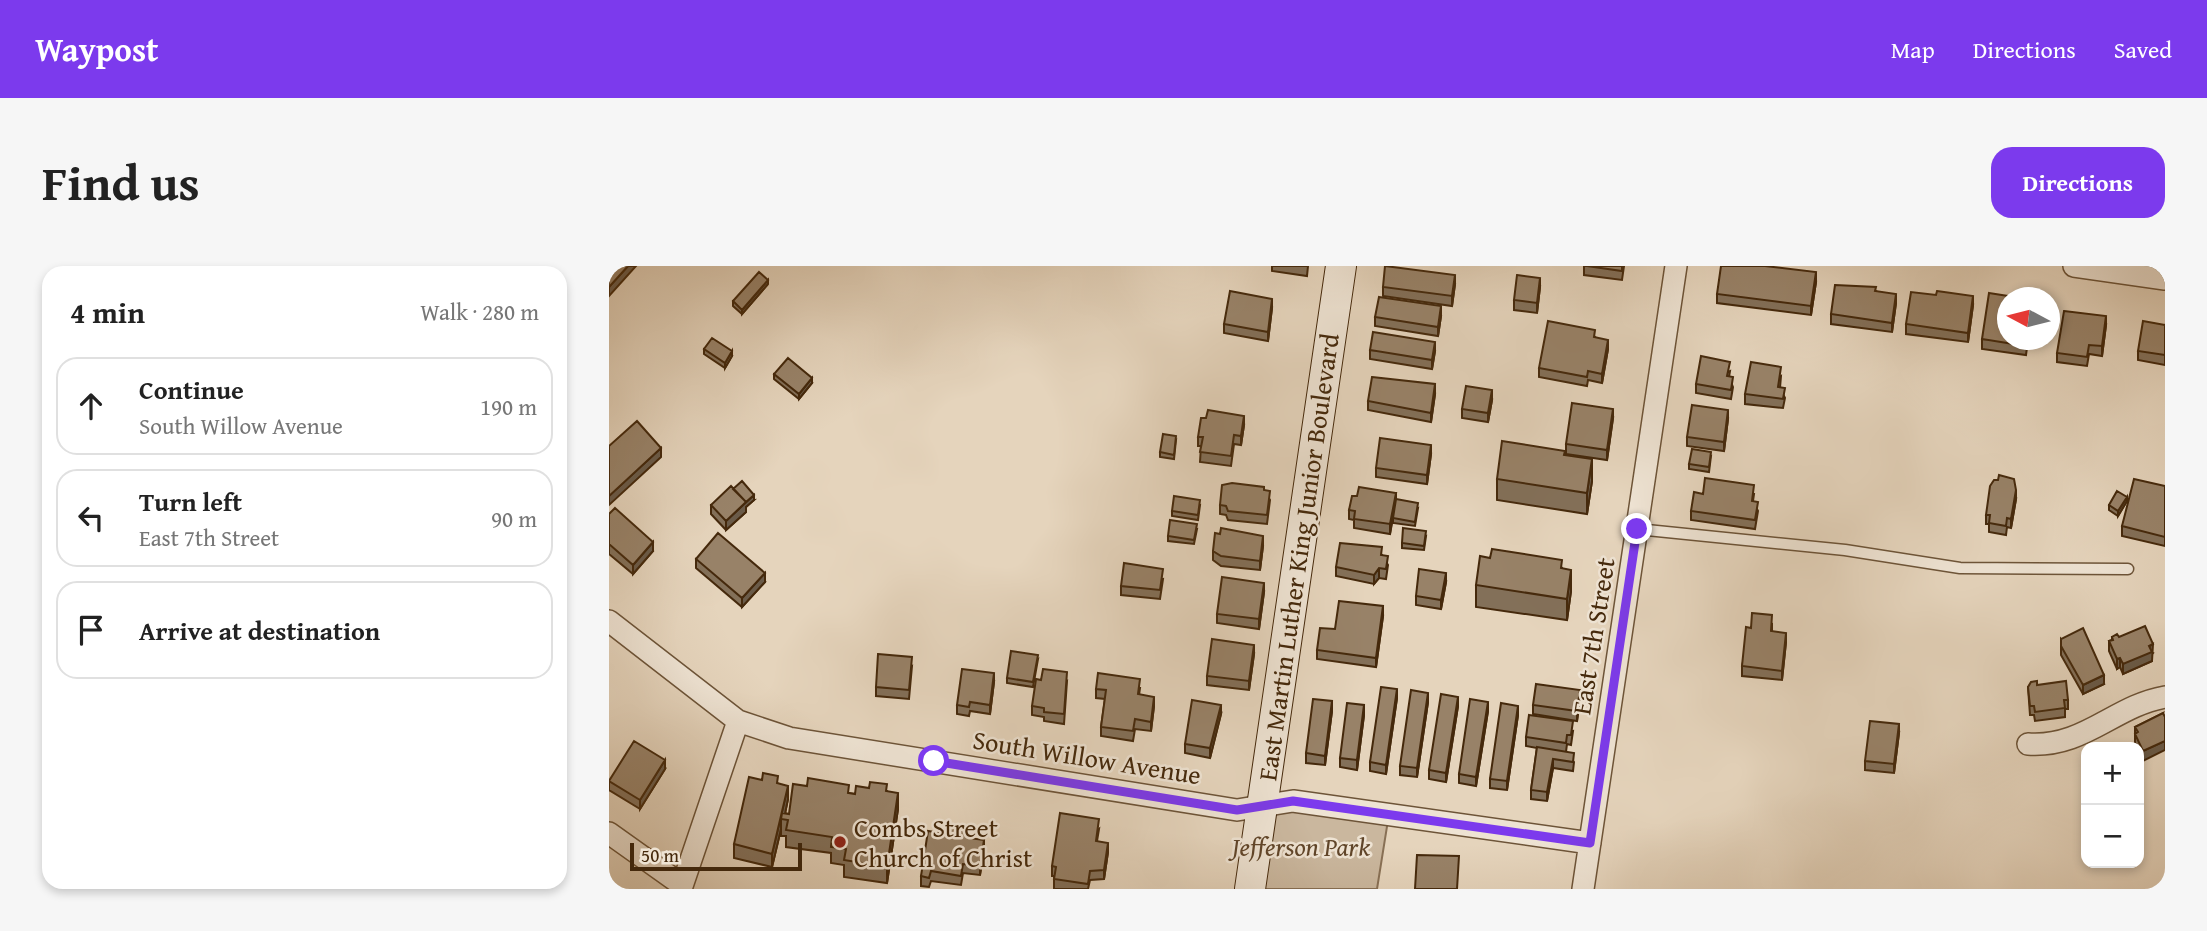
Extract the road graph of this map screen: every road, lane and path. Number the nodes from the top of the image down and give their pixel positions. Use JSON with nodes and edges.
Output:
{"nodes":[{"id":1,"x":1341,"y":266,"type":"edge"},
{"id":2,"x":1676,"y":266,"type":"edge"},
{"id":3,"x":2074,"y":266,"type":"edge"},
{"id":4,"x":2165,"y":279,"type":"edge"},
{"id":5,"x":1637,"y":529,"type":"junction"},
{"id":6,"x":2128,"y":569,"type":"dead end"},
{"id":7,"x":609,"y":621,"type":"edge"},
{"id":8,"x":2165,"y":697,"type":"edge"},
{"id":9,"x":738,"y":720,"type":"junction"},
{"id":10,"x":2028,"y":744,"type":"dead end"},
{"id":11,"x":1262,"y":806,"type":"junction"},
{"id":12,"x":609,"y":833,"type":"edge"},
{"id":13,"x":1590,"y":843,"type":"junction"},
{"id":14,"x":681,"y":887,"type":"edge"},
{"id":15,"x":1249,"y":889,"type":"edge"},
{"id":16,"x":1583,"y":889,"type":"edge"}],
"edges":[{"from":1,"to":11,"type":"main road","name":"East Martin Luther King Junior Boulevard"},
{"from":2,"to":5,"type":"street","name":"East 7th Street"},
{"from":3,"to":4,"type":"street"},
{"from":5,"to":6,"type":"lane"},
{"from":5,"to":13,"type":"street","name":"East 7th Street"},
{"from":7,"to":9,"type":"street","name":"South Willow Avenue"},
{"from":8,"to":10,"type":"street"},
{"from":9,"to":11,"type":"street","name":"South Willow Avenue"},
{"from":9,"to":14,"type":"street"},
{"from":11,"to":13,"type":"street","name":"South Willow Avenue"},
{"from":11,"to":15,"type":"main road","name":"East Martin Luther King Junior Boulevard"},
{"from":12,"to":14,"type":"street"},
{"from":13,"to":16,"type":"street","name":"East 7th Street"}]}
